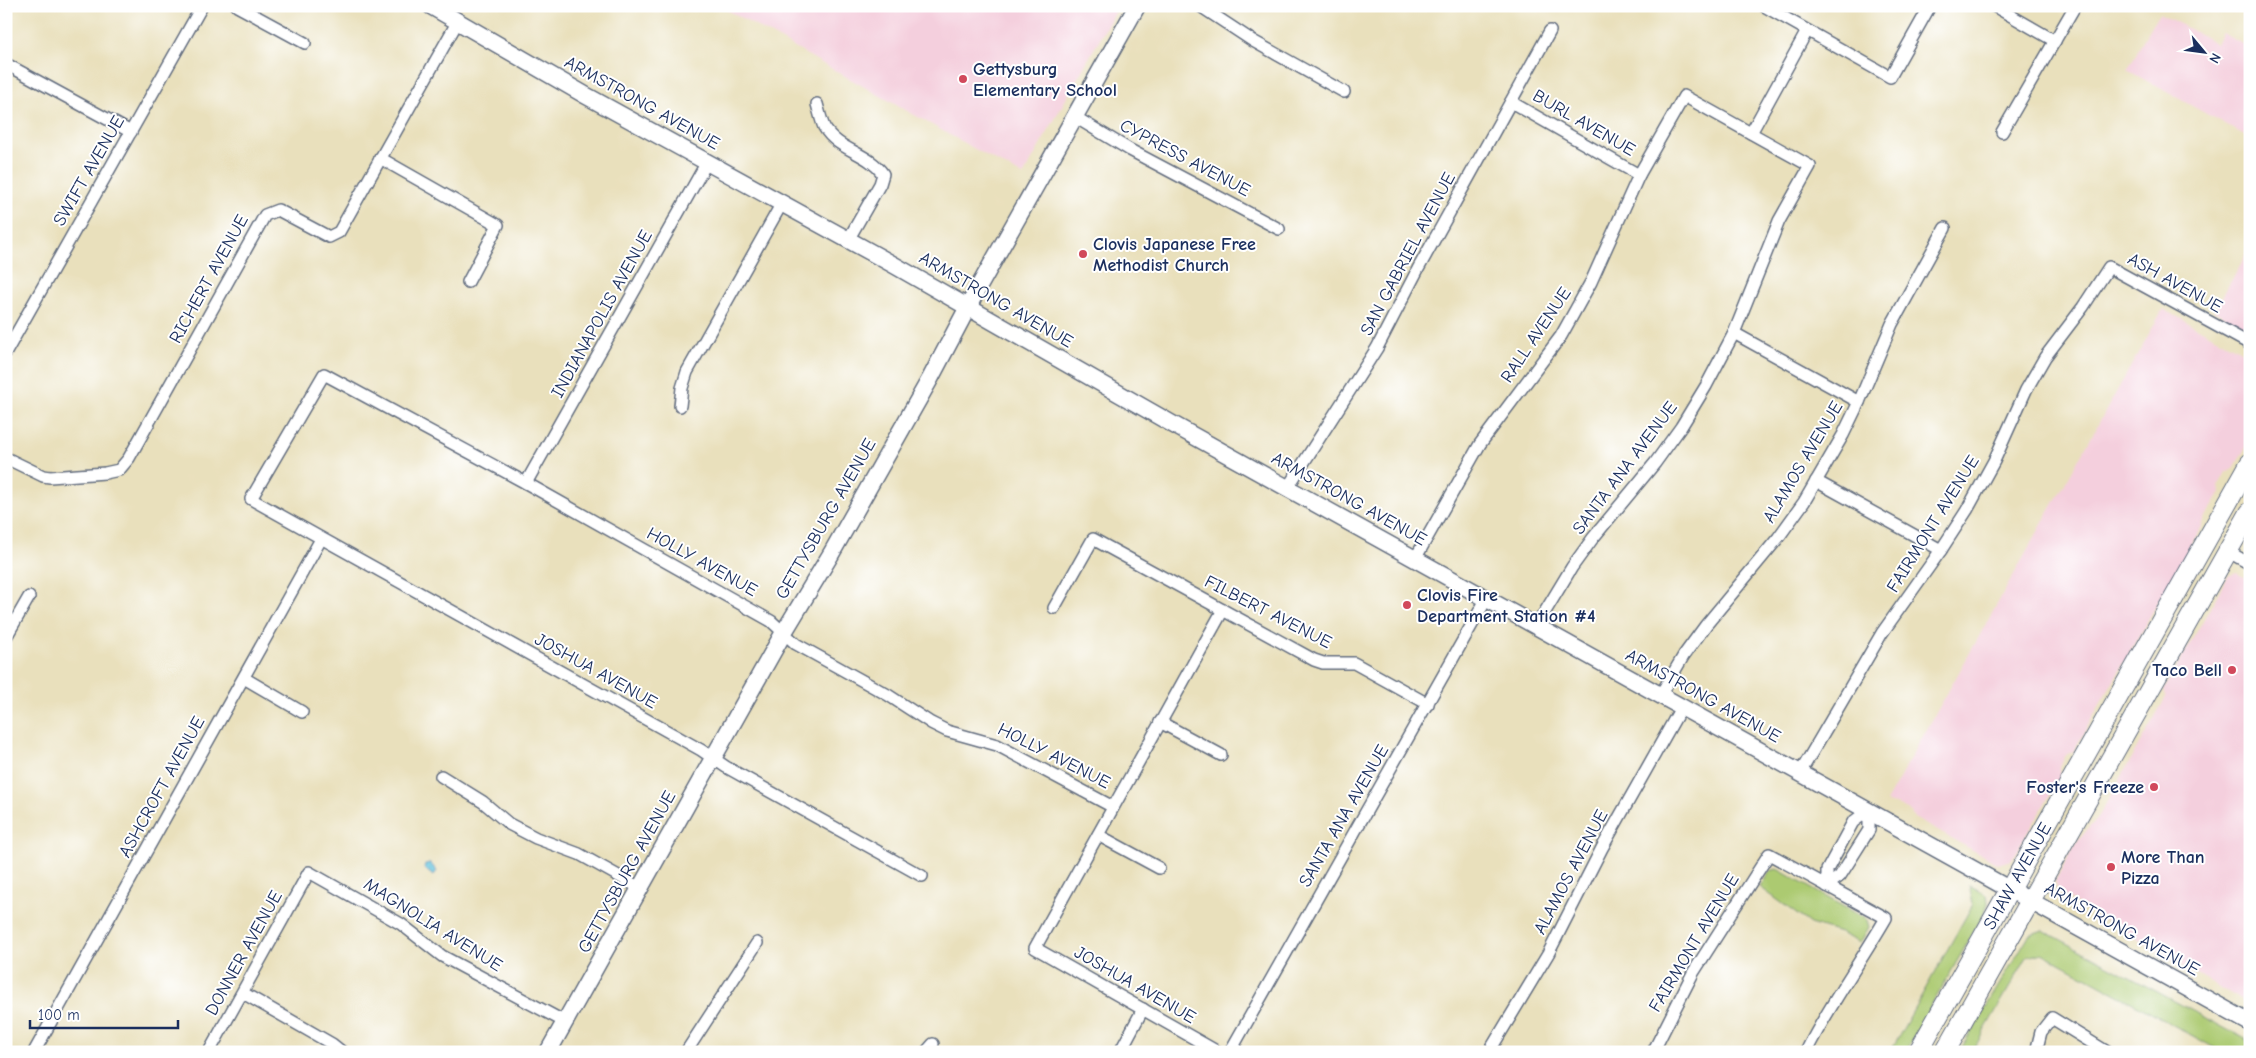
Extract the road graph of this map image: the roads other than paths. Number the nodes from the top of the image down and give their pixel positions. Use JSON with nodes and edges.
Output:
{"nodes":[{"id":1,"x":202,"y":6,"type":"edge"},
{"id":2,"x":237,"y":6,"type":"edge"},
{"id":3,"x":431,"y":6,"type":"edge"},
{"id":4,"x":1137,"y":6,"type":"edge"},
{"id":5,"x":1200,"y":6,"type":"edge"},
{"id":6,"x":1764,"y":6,"type":"edge"},
{"id":7,"x":1930,"y":6,"type":"edge"},
{"id":8,"x":1994,"y":6,"type":"edge"},
{"id":9,"x":2075,"y":6,"type":"edge"},
{"id":10,"x":458,"y":22,"type":"junction"},
{"id":11,"x":1807,"y":30,"type":"junction"},
{"id":12,"x":1550,"y":32,"type":"dead end"},
{"id":13,"x":2055,"y":41,"type":"junction"},
{"id":14,"x":305,"y":43,"type":"dead end"},
{"id":15,"x":6,"y":64,"type":"edge"},
{"id":16,"x":1344,"y":92,"type":"dead end"},
{"id":17,"x":1511,"y":102,"type":"junction"},
{"id":18,"x":817,"y":104,"type":"dead end"},
{"id":19,"x":1075,"y":117,"type":"junction"},
{"id":20,"x":131,"y":132,"type":"junction"},
{"id":21,"x":2002,"y":132,"type":"dead end"},
{"id":22,"x":1751,"y":133,"type":"junction"},
{"id":23,"x":380,"y":158,"type":"junction"},
{"id":24,"x":707,"y":162,"type":"junction"},
{"id":25,"x":1639,"y":175,"type":"junction"},
{"id":26,"x":782,"y":203,"type":"junction"},
{"id":27,"x":1945,"y":228,"type":"dead end"},
{"id":28,"x":1279,"y":229,"type":"dead end"},
{"id":29,"x":848,"y":240,"type":"junction"},
{"id":30,"x":2109,"y":267,"type":"joint"},
{"id":31,"x":468,"y":282,"type":"dead end"},
{"id":32,"x":968,"y":307,"type":"junction"},
{"id":33,"x":1734,"y":333,"type":"junction"},
{"id":34,"x":2250,"y":344,"type":"edge"},
{"id":35,"x":6,"y":352,"type":"edge"},
{"id":36,"x":1859,"y":402,"type":"junction"},
{"id":37,"x":680,"y":406,"type":"dead end"},
{"id":38,"x":6,"y":458,"type":"edge"},
{"id":39,"x":2250,"y":463,"type":"edge"},
{"id":40,"x":1816,"y":481,"type":"junction"},
{"id":41,"x":526,"y":483,"type":"junction"},
{"id":42,"x":2237,"y":486,"type":"junction"},
{"id":43,"x":1288,"y":487,"type":"junction"},
{"id":44,"x":251,"y":499,"type":"joint"},
{"id":45,"x":2250,"y":512,"type":"edge"},
{"id":46,"x":321,"y":539,"type":"junction"},
{"id":47,"x":1942,"y":550,"type":"junction"},
{"id":48,"x":2227,"y":551,"type":"junction"},
{"id":49,"x":1415,"y":559,"type":"junction"},
{"id":50,"x":2250,"y":564,"type":"edge"},
{"id":51,"x":29,"y":598,"type":"dead end"},
{"id":52,"x":1487,"y":598,"type":"junction"},
{"id":53,"x":1054,"y":608,"type":"dead end"},
{"id":54,"x":1223,"y":610,"type":"junction"},
{"id":55,"x":1537,"y":625,"type":"junction"},
{"id":56,"x":784,"y":632,"type":"junction"},
{"id":57,"x":6,"y":637,"type":"edge"},
{"id":58,"x":244,"y":678,"type":"junction"},
{"id":59,"x":1661,"y":694,"type":"junction"},
{"id":60,"x":1428,"y":704,"type":"junction"},
{"id":61,"x":1682,"y":706,"type":"junction"},
{"id":62,"x":302,"y":712,"type":"dead end"},
{"id":63,"x":1160,"y":722,"type":"junction"},
{"id":64,"x":1221,"y":755,"type":"dead end"},
{"id":65,"x":714,"y":758,"type":"junction"},
{"id":66,"x":1800,"y":773,"type":"junction"},
{"id":67,"x":441,"y":776,"type":"dead end"},
{"id":68,"x":1113,"y":807,"type":"junction"},
{"id":69,"x":1868,"y":810,"type":"junction"},
{"id":70,"x":1098,"y":834,"type":"junction"},
{"id":71,"x":1159,"y":868,"type":"dead end"},
{"id":72,"x":309,"y":872,"type":"joint"},
{"id":73,"x":922,"y":876,"type":"dead end"},
{"id":74,"x":1827,"y":886,"type":"junction"},
{"id":75,"x":640,"y":888,"type":"junction"},
{"id":76,"x":2010,"y":889,"type":"junction"},
{"id":77,"x":2029,"y":901,"type":"junction"},
{"id":78,"x":757,"y":943,"type":"dead end"},
{"id":79,"x":243,"y":993,"type":"junction"},
{"id":80,"x":1143,"y":1009,"type":"junction"},
{"id":81,"x":565,"y":1022,"type":"junction"},
{"id":82,"x":2250,"y":1023,"type":"edge"},
{"id":83,"x":34,"y":1052,"type":"edge"},
{"id":84,"x":209,"y":1052,"type":"edge"},
{"id":85,"x":342,"y":1052,"type":"edge"},
{"id":86,"x":548,"y":1052,"type":"edge"},
{"id":87,"x":686,"y":1052,"type":"edge"},
{"id":88,"x":1120,"y":1052,"type":"edge"},
{"id":89,"x":1218,"y":1052,"type":"edge"},
{"id":90,"x":1230,"y":1052,"type":"edge"},
{"id":91,"x":1489,"y":1052,"type":"edge"},
{"id":92,"x":1653,"y":1052,"type":"edge"},
{"id":93,"x":1806,"y":1052,"type":"edge"},
{"id":94,"x":1918,"y":1052,"type":"edge"},
{"id":95,"x":1945,"y":1052,"type":"edge"},
{"id":96,"x":2036,"y":1052,"type":"edge"},
{"id":97,"x":2107,"y":1052,"type":"edge"}],
"edges":[{"from":1,"to":20,"type":"street","name":"SWIFT AVENUE"},
{"from":2,"to":14,"type":"street"},
{"from":3,"to":10,"type":"street","name":"ARMSTRONG AVENUE"},
{"from":4,"to":19,"type":"street","name":"GETTYSBURG AVENUE"},
{"from":5,"to":16,"type":"street"},
{"from":6,"to":11,"type":"street"},
{"from":7,"to":11,"type":"street"},
{"from":8,"to":13,"type":"street"},
{"from":9,"to":13,"type":"street"},
{"from":10,"to":23,"type":"street","name":"RICHERT AVENUE"},
{"from":10,"to":24,"type":"street","name":"ARMSTRONG AVENUE"},
{"from":11,"to":22,"type":"street"},
{"from":12,"to":17,"type":"street","name":"SAN GABRIEL AVENUE"},
{"from":13,"to":21,"type":"street"},
{"from":15,"to":20,"type":"street"},
{"from":17,"to":25,"type":"street","name":"BURL AVENUE"},
{"from":17,"to":43,"type":"street","name":"SAN GABRIEL AVENUE"},
{"from":18,"to":29,"type":"street"},
{"from":19,"to":28,"type":"street","name":"CYPRESS AVENUE"},
{"from":19,"to":32,"type":"street","name":"GETTYSBURG AVENUE"},
{"from":20,"to":35,"type":"street","name":"SWIFT AVENUE"},
{"from":22,"to":25,"type":"street","name":"RALL AVENUE"},
{"from":22,"to":33,"type":"street","name":"SANTA ANA AVENUE"},
{"from":23,"to":31,"type":"street"},
{"from":23,"to":38,"type":"street","name":"RICHERT AVENUE"},
{"from":24,"to":26,"type":"street","name":"ARMSTRONG AVENUE"},
{"from":24,"to":41,"type":"street","name":"INDIANAPOLIS AVENUE"},
{"from":25,"to":49,"type":"street","name":"RALL AVENUE"},
{"from":26,"to":29,"type":"street","name":"ARMSTRONG AVENUE"},
{"from":26,"to":37,"type":"street"},
{"from":27,"to":36,"type":"street","name":"ALAMOS AVENUE"},
{"from":29,"to":32,"type":"street","name":"ARMSTRONG AVENUE"},
{"from":30,"to":34,"type":"street","name":"ASH AVENUE"},
{"from":30,"to":47,"type":"street","name":"FAIRMONT AVENUE"},
{"from":32,"to":43,"type":"street","name":"ARMSTRONG AVENUE"},
{"from":32,"to":56,"type":"street","name":"GETTYSBURG AVENUE"},
{"from":33,"to":36,"type":"street"},
{"from":33,"to":55,"type":"street","name":"SANTA ANA AVENUE"},
{"from":36,"to":40,"type":"street","name":"ALAMOS AVENUE"},
{"from":39,"to":42,"type":"main road","name":"SHAW AVENUE"},
{"from":40,"to":47,"type":"street"},
{"from":40,"to":59,"type":"street","name":"ALAMOS AVENUE"},
{"from":41,"to":44,"type":"street","name":"HOLLY AVENUE"},
{"from":41,"to":56,"type":"street","name":"HOLLY AVENUE"},
{"from":42,"to":48,"type":"main road"},
{"from":42,"to":76,"type":"main road","name":"SHAW AVENUE"},
{"from":43,"to":49,"type":"street","name":"ARMSTRONG AVENUE"},
{"from":44,"to":46,"type":"street","name":"JOSHUA AVENUE"},
{"from":45,"to":48,"type":"main road","name":"SHAW AVENUE"},
{"from":46,"to":58,"type":"street","name":"ASHCROFT AVENUE"},
{"from":46,"to":65,"type":"street","name":"JOSHUA AVENUE"},
{"from":47,"to":66,"type":"street","name":"FAIRMONT AVENUE"},
{"from":48,"to":50,"type":"street"},
{"from":48,"to":77,"type":"main road","name":"SHAW AVENUE"},
{"from":49,"to":52,"type":"street","name":"ARMSTRONG AVENUE"},
{"from":51,"to":57,"type":"street"},
{"from":52,"to":55,"type":"street","name":"ARMSTRONG AVENUE"},
{"from":52,"to":60,"type":"street","name":"SANTA ANA AVENUE"},
{"from":53,"to":54,"type":"street","name":"FILBERT AVENUE"},
{"from":54,"to":60,"type":"street","name":"FILBERT AVENUE"},
{"from":54,"to":63,"type":"street"},
{"from":55,"to":59,"type":"street","name":"ARMSTRONG AVENUE"},
{"from":56,"to":65,"type":"street","name":"GETTYSBURG AVENUE"},
{"from":56,"to":68,"type":"street","name":"HOLLY AVENUE"},
{"from":58,"to":62,"type":"street"},
{"from":58,"to":83,"type":"street","name":"ASHCROFT AVENUE"},
{"from":59,"to":61,"type":"street","name":"ARMSTRONG AVENUE"},
{"from":60,"to":90,"type":"street","name":"SANTA ANA AVENUE"},
{"from":61,"to":66,"type":"street","name":"ARMSTRONG AVENUE"},
{"from":61,"to":91,"type":"street","name":"ALAMOS AVENUE"},
{"from":63,"to":64,"type":"street"},
{"from":63,"to":68,"type":"street"},
{"from":65,"to":73,"type":"street","name":"JOSHUA AVENUE"},
{"from":65,"to":75,"type":"street","name":"GETTYSBURG AVENUE"},
{"from":66,"to":69,"type":"street","name":"ARMSTRONG AVENUE"},
{"from":67,"to":75,"type":"street"},
{"from":68,"to":70,"type":"street"},
{"from":69,"to":74,"type":"street"},
{"from":69,"to":74,"type":"street"},
{"from":69,"to":76,"type":"street","name":"ARMSTRONG AVENUE"},
{"from":70,"to":71,"type":"street"},
{"from":70,"to":80,"type":"street","name":"JOSHUA AVENUE"},
{"from":72,"to":79,"type":"street","name":"DONNER AVENUE"},
{"from":72,"to":81,"type":"street","name":"MAGNOLIA AVENUE"},
{"from":74,"to":92,"type":"street","name":"FAIRMONT AVENUE"},
{"from":74,"to":93,"type":"street"},
{"from":75,"to":81,"type":"street","name":"GETTYSBURG AVENUE"},
{"from":76,"to":77,"type":"street","name":"ARMSTRONG AVENUE"},
{"from":76,"to":94,"type":"main road","name":"SHAW AVENUE"},
{"from":77,"to":82,"type":"street","name":"ARMSTRONG AVENUE"},
{"from":77,"to":95,"type":"main road","name":"SHAW AVENUE"},
{"from":78,"to":87,"type":"street"},
{"from":79,"to":84,"type":"street","name":"DONNER AVENUE"},
{"from":79,"to":85,"type":"street"},
{"from":80,"to":88,"type":"street"},
{"from":80,"to":89,"type":"street","name":"JOSHUA AVENUE"},
{"from":81,"to":86,"type":"street","name":"GETTYSBURG AVENUE"},
{"from":96,"to":97,"type":"street"}]}
